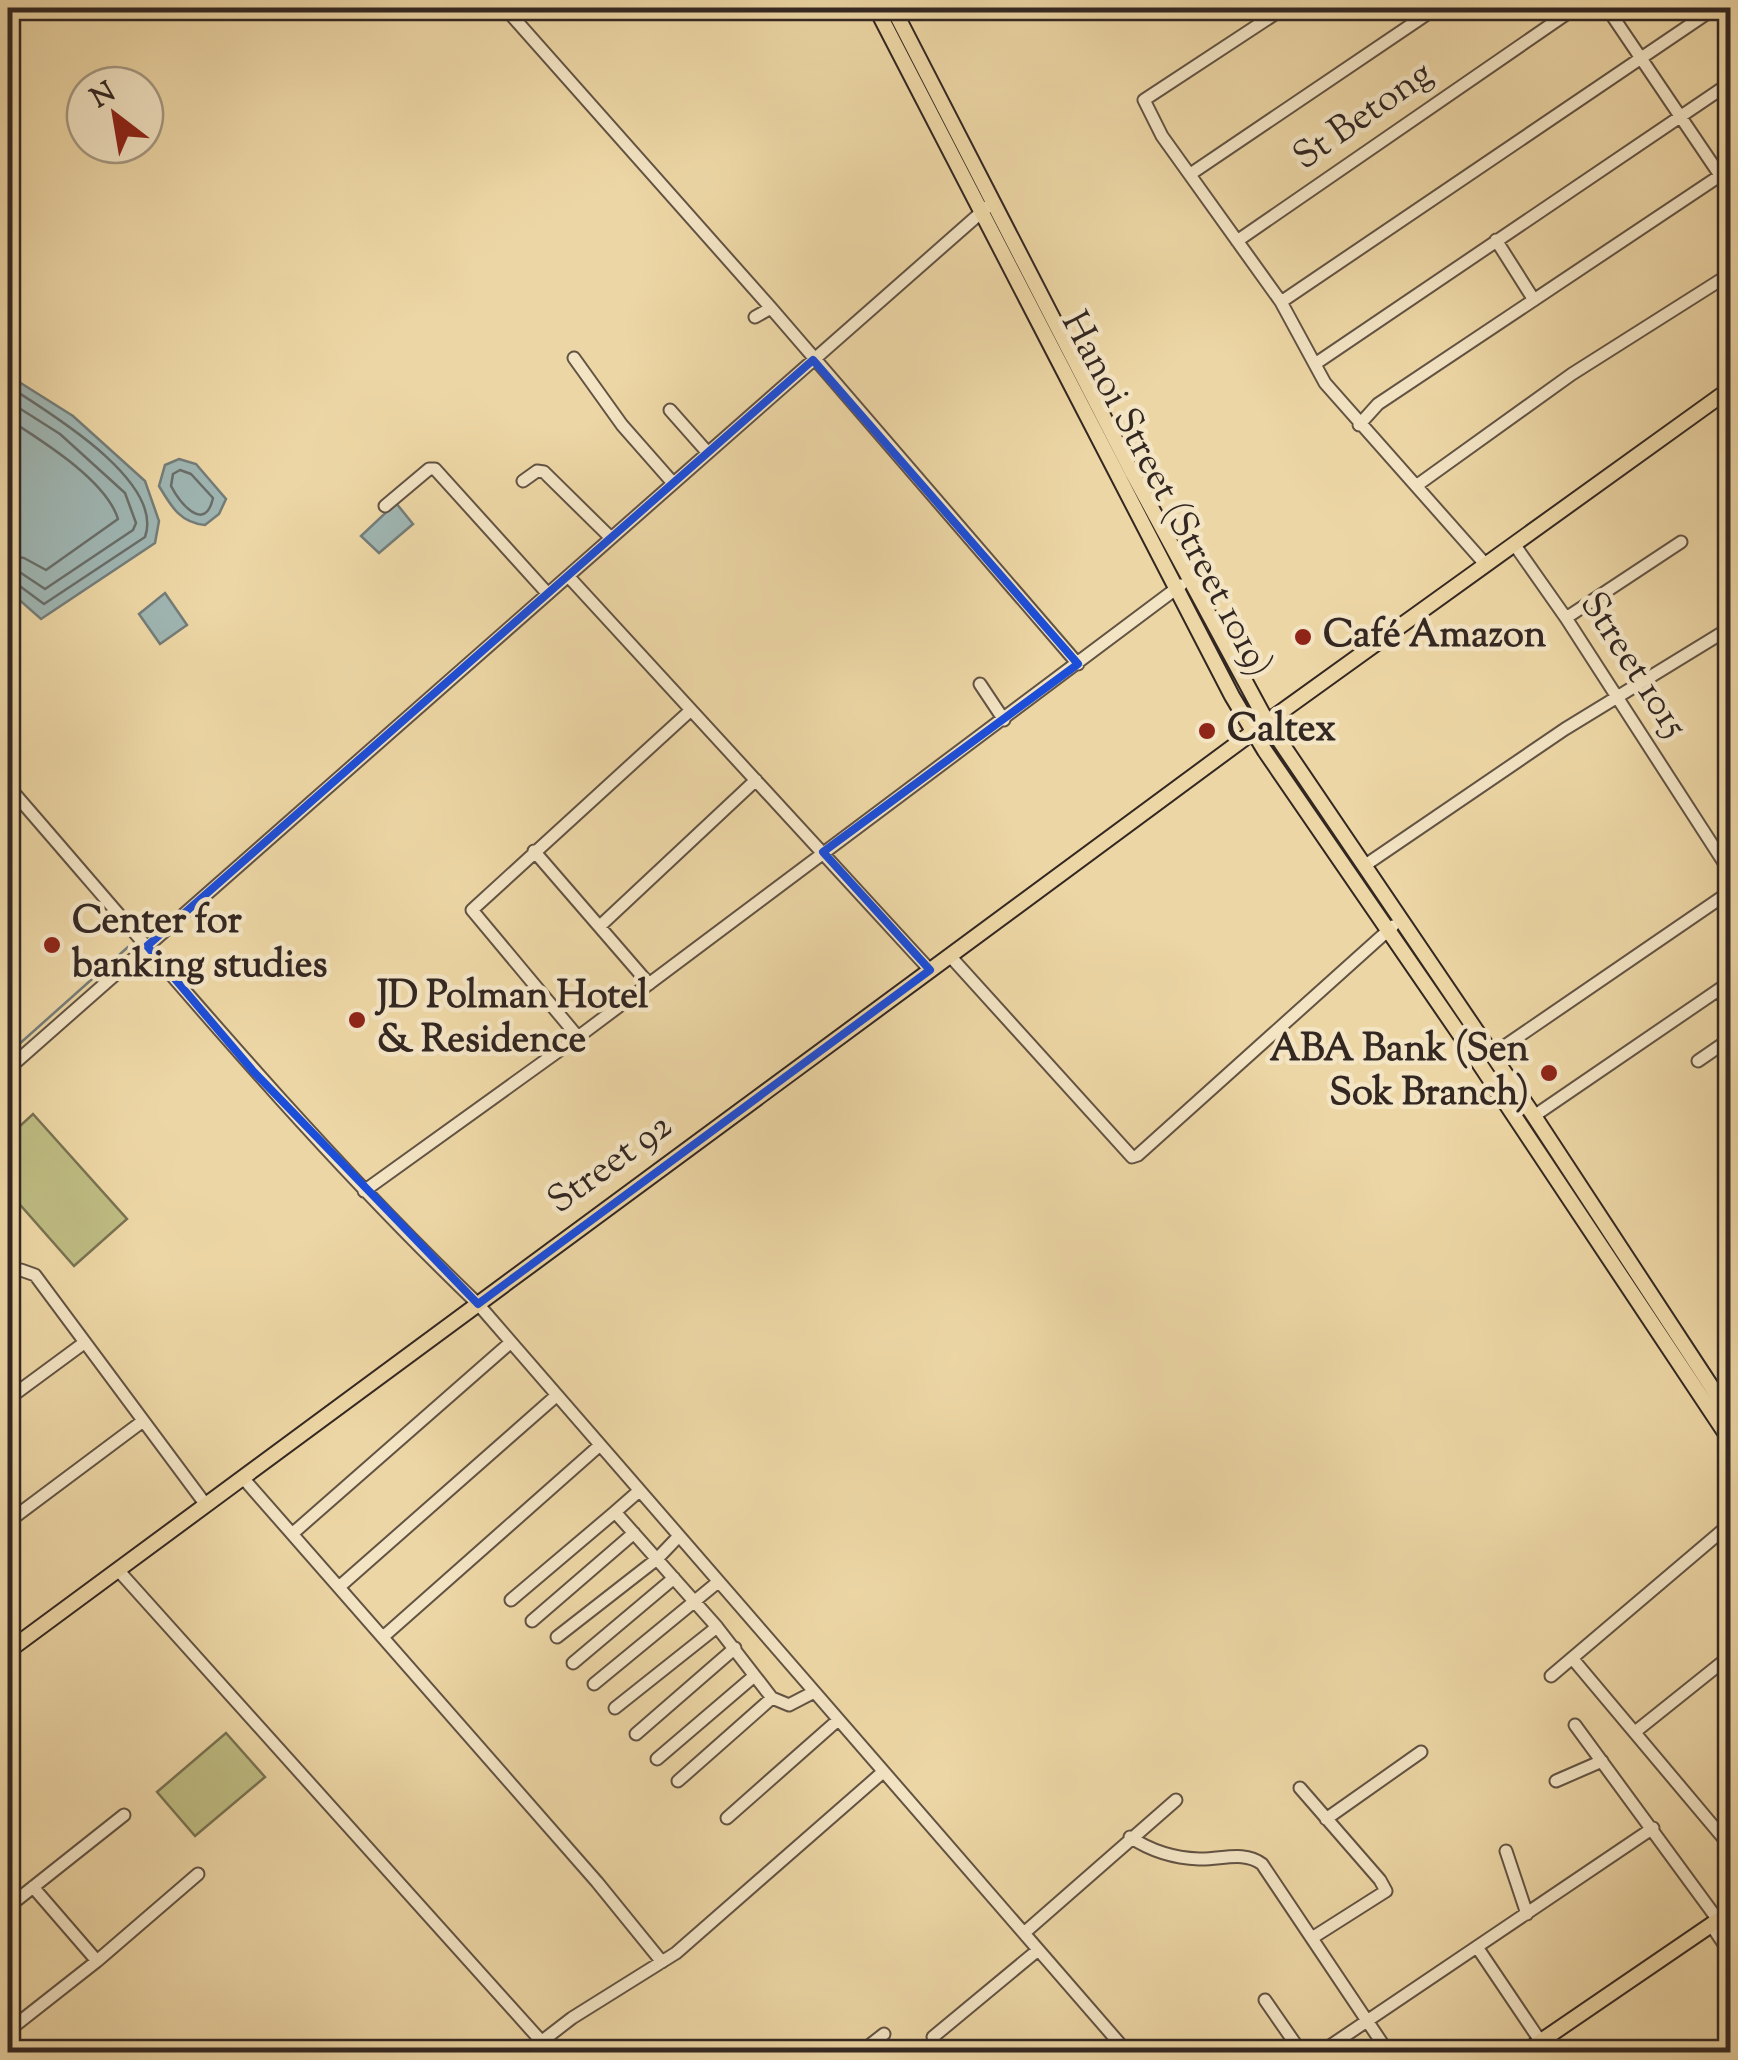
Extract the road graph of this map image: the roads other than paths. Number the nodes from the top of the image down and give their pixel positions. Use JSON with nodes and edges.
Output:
{"nodes":[{"id":1,"x":504,"y":8,"type":"edge"},
{"id":2,"x":876,"y":8,"type":"edge"},
{"id":3,"x":893,"y":8,"type":"edge"},
{"id":4,"x":1284,"y":8,"type":"edge"},
{"id":5,"x":1436,"y":8,"type":"edge"},
{"id":6,"x":1575,"y":8,"type":"edge"},
{"id":7,"x":1607,"y":8,"type":"edge"},
{"id":8,"x":1715,"y":8,"type":"edge"},
{"id":9,"x":1641,"y":57,"type":"junction"},
{"id":10,"x":1730,"y":82,"type":"edge"},
{"id":11,"x":1680,"y":116,"type":"junction"},
{"id":12,"x":1192,"y":173,"type":"junction"},
{"id":13,"x":1721,"y":175,"type":"junction"},
{"id":14,"x":1730,"y":190,"type":"edge"},
{"id":15,"x":987,"y":207,"type":"junction"},
{"id":16,"x":1496,"y":240,"type":"junction"},
{"id":17,"x":1237,"y":241,"type":"junction"},
{"id":18,"x":1730,"y":274,"type":"edge"},
{"id":19,"x":1534,"y":300,"type":"junction"},
{"id":20,"x":1282,"y":302,"type":"junction"},
{"id":21,"x":771,"y":308,"type":"junction"},
{"id":22,"x":756,"y":317,"type":"dead end"},
{"id":23,"x":574,"y":358,"type":"dead end"},
{"id":24,"x":813,"y":360,"type":"junction"},
{"id":25,"x":1314,"y":364,"type":"junction"},
{"id":26,"x":1730,"y":389,"type":"edge"},
{"id":27,"x":670,"y":410,"type":"dead end"},
{"id":28,"x":1360,"y":425,"type":"junction"},
{"id":29,"x":708,"y":453,"type":"junction"},
{"id":30,"x":523,"y":481,"type":"dead end"},
{"id":31,"x":673,"y":484,"type":"junction"},
{"id":32,"x":1416,"y":486,"type":"junction"},
{"id":33,"x":386,"y":506,"type":"dead end"},
{"id":34,"x":611,"y":538,"type":"junction"},
{"id":35,"x":1681,"y":542,"type":"dead end"},
{"id":36,"x":1514,"y":544,"type":"junction"},
{"id":37,"x":1486,"y":565,"type":"junction"},
{"id":38,"x":568,"y":576,"type":"junction"},
{"id":39,"x":1182,"y":584,"type":"junction"},
{"id":40,"x":548,"y":594,"type":"junction"},
{"id":41,"x":1566,"y":618,"type":"junction"},
{"id":42,"x":1730,"y":628,"type":"edge"},
{"id":43,"x":1078,"y":664,"type":"junction"},
{"id":44,"x":980,"y":684,"type":"dead end"},
{"id":45,"x":1617,"y":698,"type":"junction"},
{"id":46,"x":691,"y":710,"type":"junction"},
{"id":47,"x":1004,"y":720,"type":"junction"},
{"id":48,"x":1260,"y":727,"type":"junction"},
{"id":49,"x":756,"y":780,"type":"junction"},
{"id":50,"x":8,"y":786,"type":"edge"},
{"id":51,"x":534,"y":851,"type":"junction"},
{"id":52,"x":823,"y":852,"type":"junction"},
{"id":53,"x":1364,"y":866,"type":"junction"},
{"id":54,"x":1730,"y":872,"type":"edge"},
{"id":55,"x":1728,"y":893,"type":"dead end"},
{"id":56,"x":1394,"y":925,"type":"junction"},
{"id":57,"x":600,"y":926,"type":"junction"},
{"id":58,"x":148,"y":946,"type":"junction"},
{"id":59,"x":950,"y":956,"type":"junction"},
{"id":60,"x":930,"y":970,"type":"junction"},
{"id":61,"x":1730,"y":982,"type":"edge"},
{"id":62,"x":649,"y":984,"type":"junction"},
{"id":63,"x":1719,"y":990,"type":"junction"},
{"id":64,"x":1730,"y":1007,"type":"edge"},
{"id":65,"x":578,"y":1037,"type":"junction"},
{"id":66,"x":1730,"y":1039,"type":"edge"},
{"id":67,"x":1492,"y":1054,"type":"junction"},
{"id":68,"x":1698,"y":1061,"type":"dead end"},
{"id":69,"x":8,"y":1069,"type":"edge"},
{"id":70,"x":1534,"y":1116,"type":"junction"},
{"id":71,"x":364,"y":1192,"type":"junction"},
{"id":72,"x":8,"y":1272,"type":"edge"},
{"id":73,"x":478,"y":1304,"type":"junction"},
{"id":74,"x":84,"y":1343,"type":"junction"},
{"id":75,"x":510,"y":1343,"type":"junction"},
{"id":76,"x":556,"y":1396,"type":"junction"},
{"id":77,"x":8,"y":1399,"type":"edge"},
{"id":78,"x":1730,"y":1416,"type":"edge"},
{"id":79,"x":143,"y":1421,"type":"junction"},
{"id":80,"x":1730,"y":1440,"type":"edge"},
{"id":81,"x":599,"y":1446,"type":"junction"},
{"id":82,"x":242,"y":1478,"type":"junction"},
{"id":83,"x":639,"y":1492,"type":"junction"},
{"id":84,"x":206,"y":1505,"type":"junction"},
{"id":85,"x":614,"y":1512,"type":"junction"},
{"id":86,"x":8,"y":1522,"type":"edge"},
{"id":87,"x":1730,"y":1524,"type":"edge"},
{"id":88,"x":634,"y":1533,"type":"junction"},
{"id":89,"x":292,"y":1534,"type":"junction"},
{"id":90,"x":678,"y":1536,"type":"junction"},
{"id":91,"x":657,"y":1559,"type":"junction"},
{"id":92,"x":118,"y":1570,"type":"junction"},
{"id":93,"x":674,"y":1578,"type":"junction"},
{"id":94,"x":718,"y":1582,"type":"junction"},
{"id":95,"x":338,"y":1587,"type":"junction"},
{"id":96,"x":511,"y":1600,"type":"dead end"},
{"id":97,"x":695,"y":1602,"type":"junction"},
{"id":98,"x":532,"y":1621,"type":"dead end"},
{"id":99,"x":717,"y":1627,"type":"junction"},
{"id":100,"x":383,"y":1637,"type":"junction"},
{"id":101,"x":557,"y":1637,"type":"dead end"},
{"id":102,"x":735,"y":1648,"type":"junction"},
{"id":103,"x":8,"y":1651,"type":"edge"},
{"id":104,"x":1730,"y":1656,"type":"edge"},
{"id":105,"x":1572,"y":1658,"type":"junction"},
{"id":106,"x":573,"y":1664,"type":"dead end"},
{"id":107,"x":1551,"y":1676,"type":"dead end"},
{"id":108,"x":754,"y":1677,"type":"junction"},
{"id":109,"x":594,"y":1684,"type":"dead end"},
{"id":110,"x":814,"y":1692,"type":"junction"},
{"id":111,"x":772,"y":1698,"type":"junction"},
{"id":112,"x":615,"y":1708,"type":"dead end"},
{"id":113,"x":838,"y":1720,"type":"junction"},
{"id":114,"x":1575,"y":1725,"type":"dead end"},
{"id":115,"x":1636,"y":1732,"type":"junction"},
{"id":116,"x":636,"y":1734,"type":"dead end"},
{"id":117,"x":1421,"y":1752,"type":"dead end"},
{"id":118,"x":657,"y":1759,"type":"dead end"},
{"id":119,"x":1602,"y":1761,"type":"junction"},
{"id":120,"x":883,"y":1772,"type":"junction"},
{"id":121,"x":678,"y":1781,"type":"dead end"},
{"id":122,"x":1556,"y":1781,"type":"dead end"},
{"id":123,"x":1300,"y":1788,"type":"dead end"},
{"id":124,"x":1176,"y":1800,"type":"dead end"},
{"id":125,"x":124,"y":1816,"type":"dead end"},
{"id":126,"x":727,"y":1818,"type":"dead end"},
{"id":127,"x":1326,"y":1819,"type":"junction"},
{"id":128,"x":1653,"y":1828,"type":"junction"},
{"id":129,"x":1130,"y":1837,"type":"junction"},
{"id":130,"x":1730,"y":1846,"type":"edge"},
{"id":131,"x":1506,"y":1851,"type":"dead end"},
{"id":132,"x":198,"y":1874,"type":"dead end"},
{"id":133,"x":33,"y":1887,"type":"junction"},
{"id":134,"x":8,"y":1908,"type":"edge"},
{"id":135,"x":1528,"y":1914,"type":"junction"},
{"id":136,"x":1720,"y":1919,"type":"edge"},
{"id":137,"x":1024,"y":1933,"type":"junction"},
{"id":138,"x":1312,"y":1938,"type":"junction"},
{"id":139,"x":1477,"y":1948,"type":"junction"},
{"id":140,"x":1038,"y":1950,"type":"junction"},
{"id":141,"x":1730,"y":1953,"type":"edge"},
{"id":142,"x":97,"y":1961,"type":"junction"},
{"id":143,"x":662,"y":1962,"type":"junction"},
{"id":144,"x":1265,"y":2000,"type":"dead end"},
{"id":145,"x":1367,"y":2022,"type":"junction"},
{"id":146,"x":8,"y":2031,"type":"edge"},
{"id":147,"x":884,"y":2034,"type":"dead end"},
{"id":148,"x":932,"y":2037,"type":"dead end"},
{"id":149,"x":1541,"y":2042,"type":"junction"},
{"id":150,"x":546,"y":2047,"type":"edge"},
{"id":151,"x":528,"y":2052,"type":"edge"},
{"id":152,"x":861,"y":2052,"type":"edge"},
{"id":153,"x":1127,"y":2052,"type":"edge"},
{"id":154,"x":1301,"y":2052,"type":"edge"},
{"id":155,"x":1321,"y":2052,"type":"edge"},
{"id":156,"x":1388,"y":2052,"type":"edge"},
{"id":157,"x":1525,"y":2052,"type":"edge"}],
"edges":[{"from":1,"to":21,"type":"street"},
{"from":2,"to":15,"type":"main road","name":"Hanoi Street (Street 1019)"},
{"from":3,"to":15,"type":"main road","name":"Hanoi Street (Street 1019)"},
{"from":4,"to":12,"type":"street"},
{"from":5,"to":12,"type":"street"},
{"from":6,"to":17,"type":"street","name":"St Betong"},
{"from":7,"to":9,"type":"street"},
{"from":8,"to":9,"type":"street"},
{"from":9,"to":11,"type":"street"},
{"from":9,"to":20,"type":"street"},
{"from":10,"to":11,"type":"street"},
{"from":11,"to":13,"type":"street"},
{"from":11,"to":16,"type":"street"},
{"from":12,"to":17,"type":"street"},
{"from":13,"to":14,"type":"street"},
{"from":13,"to":19,"type":"street"},
{"from":15,"to":24,"type":"street"},
{"from":15,"to":39,"type":"main road","name":"Hanoi Street (Street 1019)"},
{"from":16,"to":19,"type":"street"},
{"from":16,"to":25,"type":"street"},
{"from":17,"to":20,"type":"street"},
{"from":18,"to":32,"type":"street"},
{"from":19,"to":28,"type":"street"},
{"from":20,"to":25,"type":"street"},
{"from":21,"to":22,"type":"street"},
{"from":21,"to":24,"type":"street"},
{"from":23,"to":31,"type":"street"},
{"from":24,"to":29,"type":"street"},
{"from":24,"to":43,"type":"street"},
{"from":25,"to":28,"type":"street"},
{"from":26,"to":36,"type":"main road","name":"Street 92"},
{"from":27,"to":29,"type":"street"},
{"from":28,"to":32,"type":"street"},
{"from":29,"to":31,"type":"street"},
{"from":30,"to":34,"type":"street"},
{"from":31,"to":34,"type":"street"},
{"from":32,"to":37,"type":"street"},
{"from":33,"to":40,"type":"street"},
{"from":34,"to":38,"type":"street"},
{"from":35,"to":41,"type":"street"},
{"from":36,"to":37,"type":"main road","name":"Street 92"},
{"from":36,"to":41,"type":"street","name":"Street 1015"},
{"from":37,"to":48,"type":"main road","name":"Street 92"},
{"from":38,"to":40,"type":"street"},
{"from":38,"to":46,"type":"street"},
{"from":39,"to":43,"type":"street"},
{"from":39,"to":48,"type":"main road","name":"Hanoi Street (Street 1019)"},
{"from":40,"to":58,"type":"street"},
{"from":41,"to":45,"type":"street","name":"Street 1015"},
{"from":42,"to":45,"type":"street"},
{"from":43,"to":47,"type":"street"},
{"from":44,"to":47,"type":"street"},
{"from":45,"to":53,"type":"street"},
{"from":45,"to":54,"type":"street","name":"Street 1015"},
{"from":46,"to":49,"type":"street"},
{"from":46,"to":51,"type":"street"},
{"from":47,"to":52,"type":"street"},
{"from":48,"to":53,"type":"main road","name":"Hanoi Street (Street 1019)"},
{"from":48,"to":56,"type":"main road","name":"Hanoi Street (Street 1019)"},
{"from":48,"to":59,"type":"main road","name":"Street 92"},
{"from":49,"to":52,"type":"street"},
{"from":49,"to":57,"type":"street"},
{"from":50,"to":58,"type":"street"},
{"from":51,"to":57,"type":"street"},
{"from":51,"to":65,"type":"street"},
{"from":52,"to":60,"type":"street"},
{"from":52,"to":62,"type":"street"},
{"from":53,"to":56,"type":"main road","name":"Hanoi Street (Street 1019)"},
{"from":55,"to":67,"type":"street"},
{"from":56,"to":59,"type":"street"},
{"from":56,"to":67,"type":"main road","name":"Hanoi Street (Street 1019)"},
{"from":56,"to":80,"type":"main road","name":"Hanoi Street (Street 1019)"},
{"from":57,"to":62,"type":"street"},
{"from":58,"to":69,"type":"street"},
{"from":58,"to":71,"type":"street"},
{"from":59,"to":60,"type":"main road","name":"Street 92"},
{"from":60,"to":73,"type":"main road","name":"Street 92"},
{"from":61,"to":63,"type":"street"},
{"from":62,"to":65,"type":"street"},
{"from":63,"to":64,"type":"street"},
{"from":63,"to":70,"type":"street"},
{"from":65,"to":71,"type":"street"},
{"from":66,"to":68,"type":"street"},
{"from":67,"to":70,"type":"main road","name":"Hanoi Street (Street 1019)"},
{"from":70,"to":78,"type":"main road","name":"Hanoi Street (Street 1019)"},
{"from":71,"to":73,"type":"street"},
{"from":72,"to":74,"type":"street"},
{"from":73,"to":75,"type":"street"},
{"from":73,"to":82,"type":"main road","name":"Street 92"},
{"from":74,"to":77,"type":"street"},
{"from":74,"to":79,"type":"street"},
{"from":75,"to":76,"type":"street"},
{"from":75,"to":89,"type":"street"},
{"from":76,"to":81,"type":"street"},
{"from":76,"to":95,"type":"street"},
{"from":79,"to":84,"type":"street"},
{"from":79,"to":86,"type":"street"},
{"from":81,"to":83,"type":"street"},
{"from":81,"to":100,"type":"street"},
{"from":82,"to":84,"type":"main road","name":"Street 92"},
{"from":82,"to":89,"type":"street"},
{"from":83,"to":85,"type":"street"},
{"from":83,"to":90,"type":"street"},
{"from":84,"to":92,"type":"main road","name":"Street 92"},
{"from":85,"to":88,"type":"street"},
{"from":85,"to":96,"type":"street"},
{"from":87,"to":105,"type":"street"},
{"from":88,"to":91,"type":"street"},
{"from":88,"to":98,"type":"street"},
{"from":89,"to":95,"type":"street"},
{"from":90,"to":91,"type":"street"},
{"from":90,"to":94,"type":"street"},
{"from":91,"to":93,"type":"street"},
{"from":91,"to":101,"type":"street"},
{"from":92,"to":103,"type":"main road","name":"Street 92"},
{"from":92,"to":150,"type":"street"},
{"from":93,"to":97,"type":"street"},
{"from":93,"to":106,"type":"street"},
{"from":94,"to":97,"type":"street"},
{"from":94,"to":110,"type":"street"},
{"from":95,"to":100,"type":"street"},
{"from":97,"to":99,"type":"street"},
{"from":97,"to":109,"type":"street"},
{"from":99,"to":102,"type":"street"},
{"from":99,"to":112,"type":"street"},
{"from":100,"to":143,"type":"street"},
{"from":102,"to":108,"type":"street"},
{"from":102,"to":116,"type":"street"},
{"from":104,"to":115,"type":"street"},
{"from":105,"to":107,"type":"street"},
{"from":105,"to":115,"type":"street"},
{"from":108,"to":111,"type":"street"},
{"from":108,"to":118,"type":"street"},
{"from":110,"to":111,"type":"street"},
{"from":110,"to":113,"type":"street"},
{"from":111,"to":121,"type":"street"},
{"from":113,"to":120,"type":"street"},
{"from":113,"to":126,"type":"street"},
{"from":114,"to":119,"type":"street"},
{"from":115,"to":130,"type":"street"},
{"from":117,"to":127,"type":"street"},
{"from":119,"to":122,"type":"street"},
{"from":119,"to":128,"type":"street"},
{"from":120,"to":137,"type":"street"},
{"from":120,"to":143,"type":"street"},
{"from":123,"to":127,"type":"street"},
{"from":124,"to":129,"type":"street"},
{"from":125,"to":133,"type":"street"},
{"from":127,"to":138,"type":"street"},
{"from":128,"to":135,"type":"street"},
{"from":128,"to":136,"type":"street"},
{"from":129,"to":137,"type":"street"},
{"from":129,"to":138,"type":"street"},
{"from":131,"to":135,"type":"street"},
{"from":132,"to":142,"type":"street"},
{"from":133,"to":134,"type":"street"},
{"from":133,"to":142,"type":"street"},
{"from":135,"to":139,"type":"street"},
{"from":136,"to":141,"type":"street"},
{"from":136,"to":149,"type":"main road"},
{"from":137,"to":140,"type":"street"},
{"from":138,"to":145,"type":"street"},
{"from":139,"to":145,"type":"street"},
{"from":139,"to":149,"type":"street"},
{"from":140,"to":148,"type":"street"},
{"from":140,"to":153,"type":"street"},
{"from":142,"to":146,"type":"street"},
{"from":143,"to":150,"type":"street"},
{"from":144,"to":154,"type":"street"},
{"from":145,"to":155,"type":"street"},
{"from":145,"to":156,"type":"street"},
{"from":147,"to":152,"type":"street"},
{"from":149,"to":157,"type":"main road"},
{"from":150,"to":151,"type":"street"}]}
